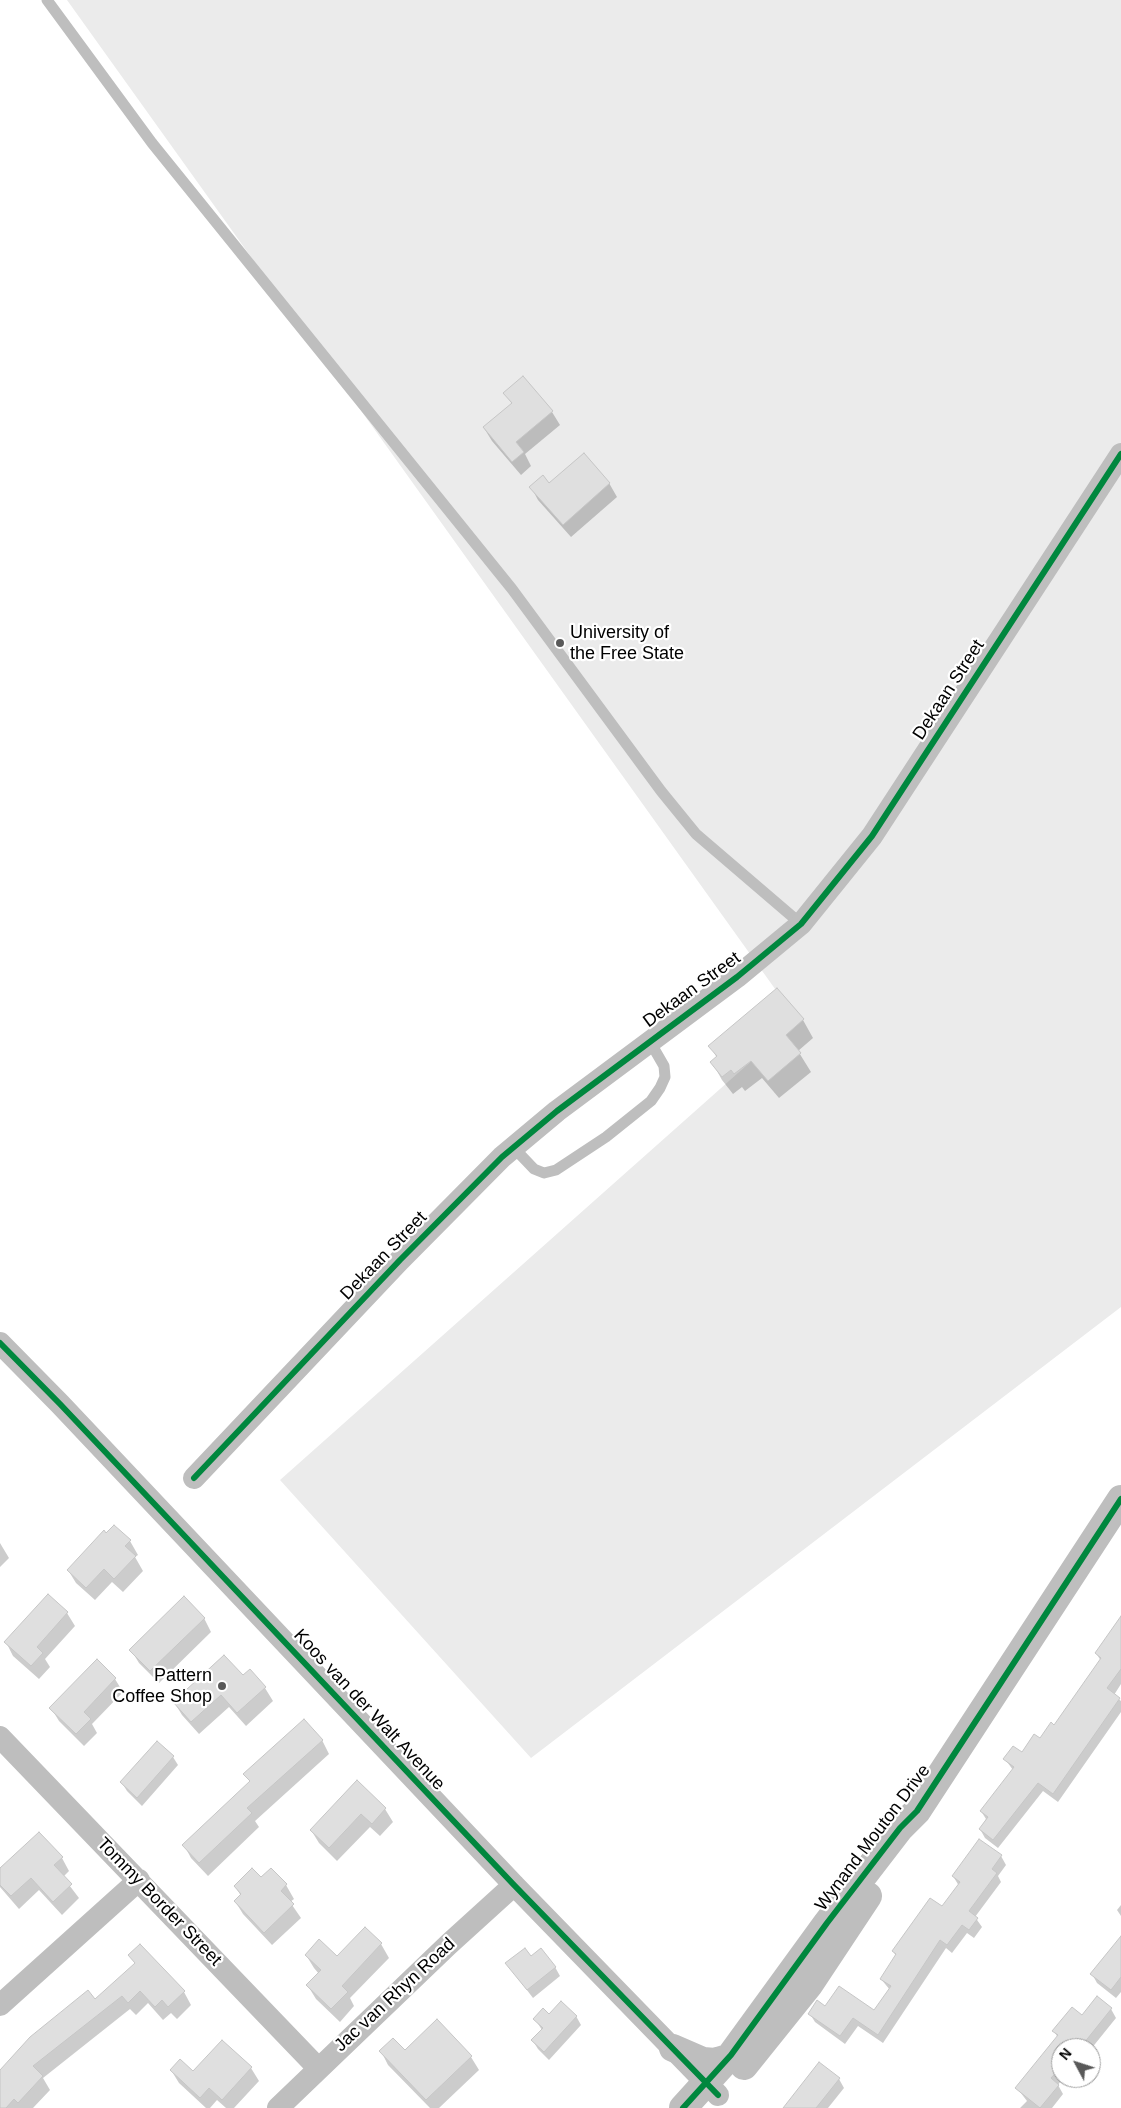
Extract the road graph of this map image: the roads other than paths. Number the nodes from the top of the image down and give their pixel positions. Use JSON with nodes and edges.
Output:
{"nodes":[{"id":1,"x":47,"y":0,"type":"edge"},
{"id":2,"x":1121,"y":454,"type":"edge"},
{"id":3,"x":802,"y":924,"type":"junction"},
{"id":4,"x":649,"y":1040,"type":"junction"},
{"id":5,"x":513,"y":1147,"type":"junction"},
{"id":6,"x":0,"y":1343,"type":"edge"},
{"id":7,"x":194,"y":1478,"type":"dead end"},
{"id":8,"x":1121,"y":1499,"type":"edge"},
{"id":9,"x":0,"y":1737,"type":"edge"},
{"id":10,"x":139,"y":1880,"type":"junction"},
{"id":11,"x":514,"y":1886,"type":"junction"},
{"id":12,"x":796,"y":1984,"type":"junction"},
{"id":13,"x":0,"y":2005,"type":"edge"},
{"id":14,"x":673,"y":2048,"type":"junction"},
{"id":15,"x":728,"y":2058,"type":"junction"},
{"id":16,"x":318,"y":2068,"type":"junction"},
{"id":17,"x":710,"y":2095,"type":"edge"},
{"id":18,"x":278,"y":2108,"type":"edge"},
{"id":19,"x":683,"y":2108,"type":"edge"}],
"edges":[{"from":1,"to":3,"type":"lane"},
{"from":2,"to":3,"type":"street","name":"Dekaan Street"},
{"from":3,"to":4,"type":"street","name":"Dekaan Street"},
{"from":4,"to":5,"type":"street","name":"Dekaan Street"},
{"from":4,"to":5,"type":"lane"},
{"from":5,"to":7,"type":"street","name":"Dekaan Street"},
{"from":6,"to":11,"type":"street","name":"Koos van der Walt Avenue"},
{"from":8,"to":12,"type":"street","name":"Wynand Mouton Drive"},
{"from":9,"to":10,"type":"street","name":"Tommy Border Street"},
{"from":10,"to":13,"type":"street"},
{"from":10,"to":16,"type":"street","name":"Tommy Border Street"},
{"from":11,"to":14,"type":"street","name":"Koos van der Walt Avenue"},
{"from":11,"to":16,"type":"street","name":"Jac van Rhyn Road"},
{"from":12,"to":15,"type":"street","name":"Wynand Mouton Drive"},
{"from":12,"to":17,"type":"street","name":"Wynand Mouton Drive"},
{"from":14,"to":15,"type":"street"},
{"from":14,"to":17,"type":"street","name":"Koos van der Walt Avenue"},
{"from":15,"to":17,"type":"street","name":"Wynand Mouton Drive"},
{"from":16,"to":18,"type":"street","name":"Jac van Rhyn Road"},
{"from":17,"to":19,"type":"street","name":"Wynand Mouton Drive"}]}
